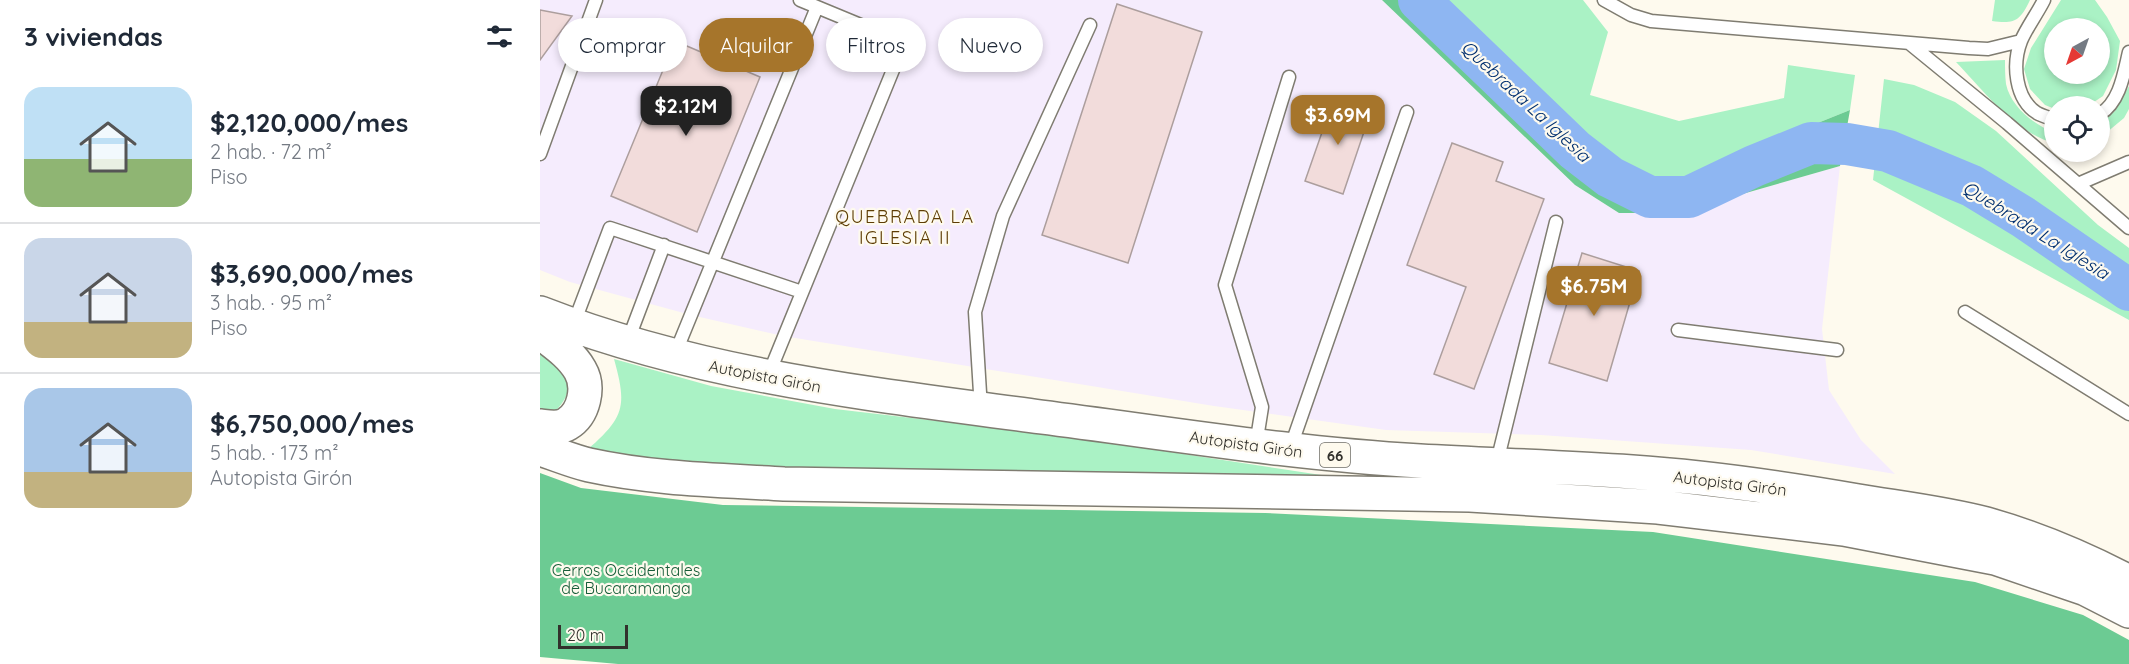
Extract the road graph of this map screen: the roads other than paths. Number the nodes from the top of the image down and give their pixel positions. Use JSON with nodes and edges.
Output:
{"nodes":[{"id":1,"x":596,"y":0,"type":"edge"},
{"id":2,"x":800,"y":0,"type":"edge"},
{"id":3,"x":1604,"y":0,"type":"edge"},
{"id":4,"x":2043,"y":0,"type":"edge"},
{"id":5,"x":817,"y":7,"type":"junction"},
{"id":6,"x":1090,"y":25,"type":"dead end"},
{"id":7,"x":2021,"y":41,"type":"junction"},
{"id":8,"x":1909,"y":43,"type":"junction"},
{"id":9,"x":2129,"y":52,"type":"edge"},
{"id":10,"x":1289,"y":77,"type":"dead end"},
{"id":11,"x":2110,"y":103,"type":"edge"},
{"id":12,"x":1407,"y":112,"type":"dead end"},
{"id":13,"x":2044,"y":116,"type":"edge"},
{"id":14,"x":540,"y":154,"type":"edge"},
{"id":15,"x":2129,"y":162,"type":"edge"},
{"id":16,"x":2078,"y":184,"type":"junction"},
{"id":17,"x":1556,"y":222,"type":"dead end"},
{"id":18,"x":2129,"y":228,"type":"edge"},
{"id":19,"x":664,"y":246,"type":"junction"},
{"id":20,"x":712,"y":262,"type":"junction"},
{"id":21,"x":802,"y":292,"type":"junction"},
{"id":22,"x":1965,"y":312,"type":"dead end"},
{"id":23,"x":540,"y":314,"type":"edge"},
{"id":24,"x":573,"y":326,"type":"junction"},
{"id":25,"x":1678,"y":330,"type":"dead end"},
{"id":26,"x":540,"y":332,"type":"edge"},
{"id":27,"x":627,"y":344,"type":"junction"},
{"id":28,"x":1837,"y":350,"type":"dead end"},
{"id":29,"x":674,"y":357,"type":"junction"},
{"id":30,"x":767,"y":377,"type":"junction"},
{"id":31,"x":981,"y":409,"type":"junction"},
{"id":32,"x":2129,"y":414,"type":"edge"},
{"id":33,"x":540,"y":426,"type":"edge"},
{"id":34,"x":1256,"y":445,"type":"junction"},
{"id":35,"x":540,"y":449,"type":"edge"},
{"id":36,"x":1290,"y":450,"type":"junction"},
{"id":37,"x":1496,"y":465,"type":"junction"},
{"id":38,"x":2129,"y":582,"type":"edge"},
{"id":39,"x":2129,"y":611,"type":"edge"}],
"edges":[{"from":1,"to":14,"type":"lane"},
{"from":2,"to":5,"type":"lane"},
{"from":3,"to":8,"type":"lane"},
{"from":4,"to":7,"type":"lane"},
{"from":5,"to":20,"type":"lane"},
{"from":5,"to":21,"type":"lane"},
{"from":6,"to":31,"type":"lane"},
{"from":7,"to":8,"type":"lane"},
{"from":7,"to":13,"type":"lane"},
{"from":8,"to":16,"type":"lane"},
{"from":9,"to":11,"type":"lane"},
{"from":10,"to":34,"type":"lane"},
{"from":12,"to":36,"type":"lane"},
{"from":15,"to":16,"type":"lane"},
{"from":16,"to":18,"type":"lane"},
{"from":17,"to":37,"type":"lane"},
{"from":19,"to":20,"type":"lane"},
{"from":19,"to":24,"type":"lane"},
{"from":19,"to":27,"type":"lane"},
{"from":20,"to":21,"type":"lane"},
{"from":20,"to":29,"type":"lane"},
{"from":21,"to":30,"type":"lane"},
{"from":22,"to":32,"type":"lane"},
{"from":23,"to":24,"type":"highway","name":"Autopista Girón","number":"66"},
{"from":24,"to":27,"type":"highway","name":"Autopista Girón","number":"66"},
{"from":25,"to":28,"type":"lane"},
{"from":26,"to":33,"type":"highway"},
{"from":27,"to":29,"type":"highway","name":"Autopista Girón","number":"66"},
{"from":29,"to":30,"type":"highway","name":"Autopista Girón","number":"66"},
{"from":30,"to":31,"type":"highway","name":"Autopista Girón","number":"66"},
{"from":31,"to":34,"type":"highway","name":"Autopista Girón","number":"66"},
{"from":34,"to":36,"type":"highway","name":"Autopista Girón","number":"66"},
{"from":35,"to":39,"type":"highway","name":"Autopista Girón"},
{"from":36,"to":37,"type":"highway","name":"Autopista Girón","number":"66"},
{"from":37,"to":38,"type":"highway","name":"Autopista Girón","number":"66"}]}
